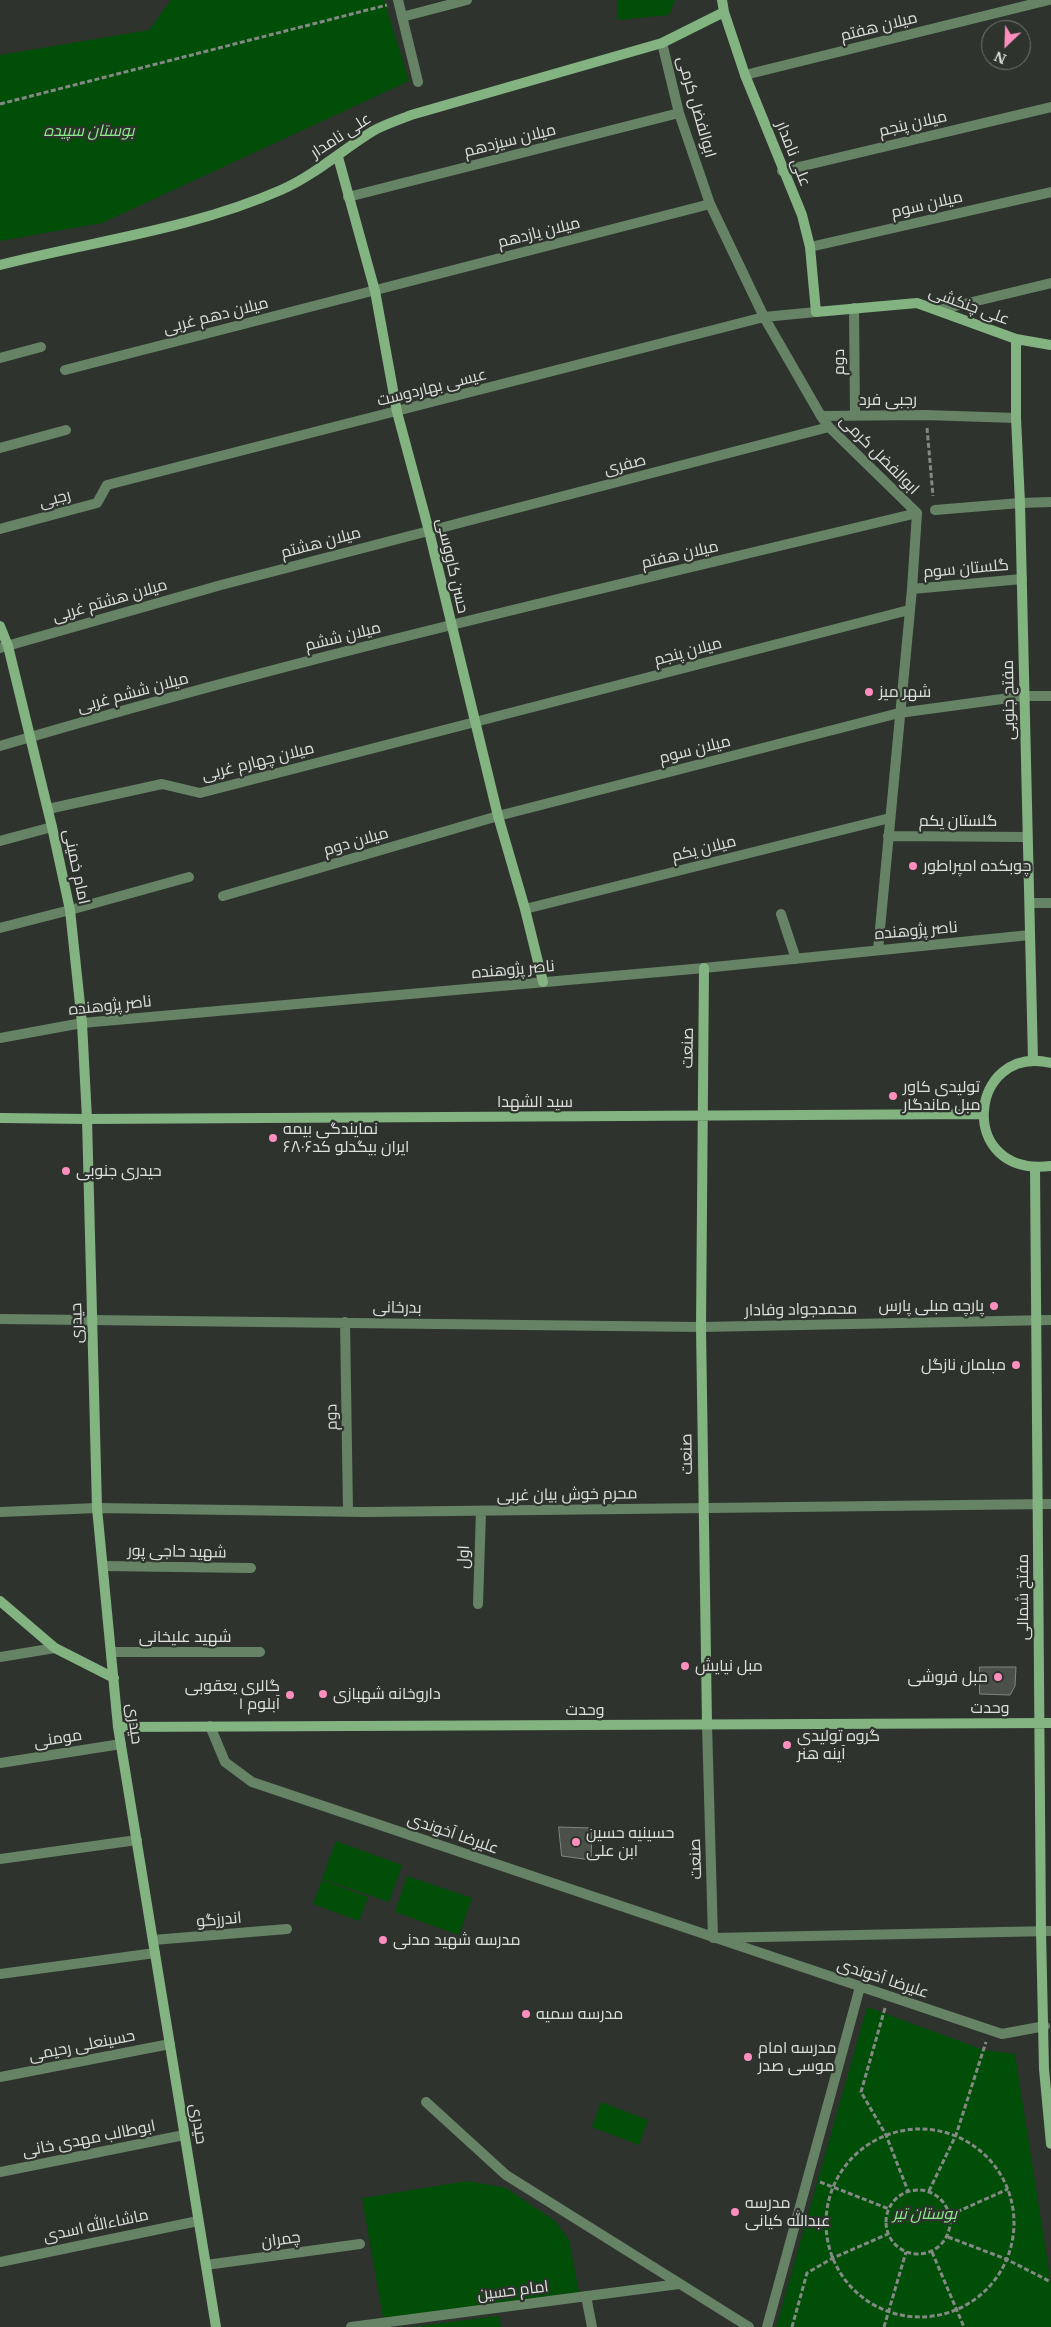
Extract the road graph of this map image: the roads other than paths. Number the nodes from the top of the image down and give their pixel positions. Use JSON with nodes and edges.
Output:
{"nodes":[{"id":1,"x":467,"y":0,"type":"edge"},
{"id":2,"x":722,"y":0,"type":"edge"},
{"id":3,"x":1049,"y":0,"type":"edge"},
{"id":4,"x":398,"y":1,"type":"edge"},
{"id":5,"x":724,"y":12,"type":"junction"},
{"id":6,"x":402,"y":17,"type":"junction"},
{"id":7,"x":662,"y":43,"type":"junction"},
{"id":8,"x":745,"y":75,"type":"junction"},
{"id":9,"x":418,"y":82,"type":"dead end"},
{"id":10,"x":1051,"y":107,"type":"edge"},
{"id":11,"x":679,"y":113,"type":"junction"},
{"id":12,"x":338,"y":157,"type":"junction"},
{"id":13,"x":782,"y":171,"type":"junction"},
{"id":14,"x":1051,"y":192,"type":"edge"},
{"id":15,"x":348,"y":197,"type":"junction"},
{"id":16,"x":710,"y":204,"type":"junction"},
{"id":17,"x":810,"y":247,"type":"junction"},
{"id":18,"x":0,"y":265,"type":"edge"},
{"id":19,"x":1051,"y":283,"type":"edge"},
{"id":20,"x":375,"y":291,"type":"junction"},
{"id":21,"x":854,"y":308,"type":"junction"},
{"id":22,"x":939,"y":310,"type":"junction"},
{"id":23,"x":816,"y":312,"type":"junction"},
{"id":24,"x":764,"y":317,"type":"junction"},
{"id":25,"x":1016,"y":339,"type":"junction"},
{"id":26,"x":1051,"y":345,"type":"edge"},
{"id":27,"x":41,"y":347,"type":"dead end"},
{"id":28,"x":0,"y":358,"type":"edge"},
{"id":29,"x":65,"y":370,"type":"dead end"},
{"id":30,"x":397,"y":412,"type":"junction"},
{"id":31,"x":854,"y":415,"type":"junction"},
{"id":32,"x":821,"y":416,"type":"junction"},
{"id":33,"x":1016,"y":418,"type":"junction"},
{"id":34,"x":829,"y":427,"type":"junction"},
{"id":35,"x":66,"y":430,"type":"dead end"},
{"id":36,"x":0,"y":448,"type":"edge"},
{"id":37,"x":107,"y":485,"type":"joint"},
{"id":38,"x":1051,"y":502,"type":"edge"},
{"id":39,"x":1020,"y":503,"type":"junction"},
{"id":40,"x":935,"y":510,"type":"road end"},
{"id":41,"x":917,"y":513,"type":"junction"},
{"id":42,"x":0,"y":529,"type":"edge"},
{"id":43,"x":429,"y":531,"type":"junction"},
{"id":44,"x":1022,"y":580,"type":"junction"},
{"id":45,"x":221,"y":585,"type":"joint"},
{"id":46,"x":912,"y":588,"type":"junction"},
{"id":47,"x":909,"y":610,"type":"junction"},
{"id":48,"x":451,"y":625,"type":"junction"},
{"id":49,"x":0,"y":626,"type":"edge"},
{"id":50,"x":4,"y":647,"type":"edge"},
{"id":51,"x":244,"y":678,"type":"joint"},
{"id":52,"x":1024,"y":696,"type":"junction"},
{"id":53,"x":1051,"y":696,"type":"edge"},
{"id":54,"x":899,"y":713,"type":"junction"},
{"id":55,"x":474,"y":723,"type":"junction"},
{"id":56,"x":30,"y":737,"type":"junction"},
{"id":57,"x":0,"y":746,"type":"edge"},
{"id":58,"x":48,"y":809,"type":"junction"},
{"id":59,"x":498,"y":816,"type":"junction"},
{"id":60,"x":890,"y":818,"type":"junction"},
{"id":61,"x":52,"y":827,"type":"junction"},
{"id":62,"x":888,"y":836,"type":"junction"},
{"id":63,"x":1028,"y":837,"type":"junction"},
{"id":64,"x":0,"y":841,"type":"edge"},
{"id":65,"x":189,"y":876,"type":"dead end"},
{"id":66,"x":223,"y":896,"type":"dead end"},
{"id":67,"x":1030,"y":903,"type":"junction"},
{"id":68,"x":1051,"y":903,"type":"edge"},
{"id":69,"x":70,"y":910,"type":"junction"},
{"id":70,"x":525,"y":910,"type":"junction"},
{"id":71,"x":781,"y":914,"type":"dead end"},
{"id":72,"x":0,"y":928,"type":"edge"},
{"id":73,"x":1030,"y":935,"type":"junction"},
{"id":74,"x":878,"y":950,"type":"junction"},
{"id":75,"x":796,"y":959,"type":"junction"},
{"id":76,"x":704,"y":968,"type":"junction"},
{"id":77,"x":543,"y":982,"type":"junction"},
{"id":78,"x":82,"y":1023,"type":"junction"},
{"id":79,"x":0,"y":1038,"type":"edge"},
{"id":80,"x":1033,"y":1060,"type":"junction"},
{"id":81,"x":1051,"y":1063,"type":"edge"},
{"id":82,"x":982,"y":1114,"type":"junction"},
{"id":83,"x":702,"y":1116,"type":"junction"},
{"id":84,"x":0,"y":1118,"type":"edge"},
{"id":85,"x":87,"y":1119,"type":"junction"},
{"id":86,"x":1051,"y":1166,"type":"edge"},
{"id":87,"x":1034,"y":1168,"type":"junction"},
{"id":88,"x":0,"y":1319,"type":"edge"},
{"id":89,"x":92,"y":1320,"type":"junction"},
{"id":90,"x":1035,"y":1320,"type":"junction"},
{"id":91,"x":1051,"y":1320,"type":"edge"},
{"id":92,"x":345,"y":1322,"type":"junction"},
{"id":93,"x":701,"y":1327,"type":"junction"},
{"id":94,"x":1038,"y":1504,"type":"junction"},
{"id":95,"x":1051,"y":1504,"type":"edge"},
{"id":96,"x":97,"y":1508,"type":"junction"},
{"id":97,"x":703,"y":1508,"type":"junction"},
{"id":98,"x":481,"y":1510,"type":"junction"},
{"id":99,"x":0,"y":1512,"type":"edge"},
{"id":100,"x":348,"y":1512,"type":"junction"},
{"id":101,"x":103,"y":1566,"type":"junction"},
{"id":102,"x":251,"y":1568,"type":"dead end"},
{"id":103,"x":0,"y":1601,"type":"edge"},
{"id":104,"x":478,"y":1604,"type":"dead end"},
{"id":105,"x":55,"y":1648,"type":"junction"},
{"id":106,"x":111,"y":1652,"type":"junction"},
{"id":107,"x":260,"y":1652,"type":"dead end"},
{"id":108,"x":0,"y":1657,"type":"edge"},
{"id":109,"x":114,"y":1678,"type":"junction"},
{"id":110,"x":1039,"y":1723,"type":"junction"},
{"id":111,"x":1051,"y":1723,"type":"edge"},
{"id":112,"x":707,"y":1724,"type":"junction"},
{"id":113,"x":210,"y":1726,"type":"junction"},
{"id":114,"x":118,"y":1727,"type":"junction"},
{"id":115,"x":121,"y":1744,"type":"junction"},
{"id":116,"x":0,"y":1763,"type":"edge"},
{"id":117,"x":137,"y":1840,"type":"junction"},
{"id":118,"x":0,"y":1858,"type":"edge"},
{"id":119,"x":287,"y":1929,"type":"dead end"},
{"id":120,"x":1046,"y":1931,"type":"edge"},
{"id":121,"x":713,"y":1938,"type":"junction"},
{"id":122,"x":153,"y":1940,"type":"junction"},
{"id":123,"x":155,"y":1952,"type":"junction"},
{"id":124,"x":0,"y":1974,"type":"edge"},
{"id":125,"x":860,"y":1987,"type":"junction"},
{"id":126,"x":1045,"y":2026,"type":"junction"},
{"id":127,"x":1051,"y":2039,"type":"edge"},
{"id":128,"x":170,"y":2044,"type":"junction"},
{"id":129,"x":0,"y":2077,"type":"edge"},
{"id":130,"x":426,"y":2102,"type":"dead end"},
{"id":131,"x":184,"y":2135,"type":"junction"},
{"id":132,"x":1051,"y":2144,"type":"edge"},
{"id":133,"x":0,"y":2172,"type":"edge"},
{"id":134,"x":198,"y":2220,"type":"junction"},
{"id":135,"x":360,"y":2244,"type":"dead end"},
{"id":136,"x":0,"y":2262,"type":"edge"},
{"id":137,"x":206,"y":2265,"type":"junction"},
{"id":138,"x":679,"y":2284,"type":"junction"},
{"id":139,"x":586,"y":2296,"type":"junction"},
{"id":140,"x":216,"y":2327,"type":"edge"},
{"id":141,"x":351,"y":2327,"type":"edge"},
{"id":142,"x":592,"y":2327,"type":"edge"},
{"id":143,"x":749,"y":2327,"type":"edge"},
{"id":144,"x":767,"y":2327,"type":"edge"}],
"edges":[{"from":1,"to":6,"type":"street"},
{"from":2,"to":5,"type":"street","name":"علی نامدار"},
{"from":3,"to":8,"type":"street","name":"میلان هفتم"},
{"from":4,"to":6,"type":"street"},
{"from":5,"to":7,"type":"street","name":"علی نامدار"},
{"from":5,"to":8,"type":"street","name":"علی نامدار"},
{"from":6,"to":9,"type":"street"},
{"from":7,"to":11,"type":"street","name":"ابوالفضل کرمی"},
{"from":7,"to":12,"type":"street","name":"علی نامدار"},
{"from":8,"to":13,"type":"street","name":"علی نامدار"},
{"from":10,"to":13,"type":"street","name":"میلان پنجم"},
{"from":11,"to":15,"type":"street","name":"میلان سیزدهم"},
{"from":11,"to":16,"type":"street","name":"ابوالفضل کرمی"},
{"from":12,"to":15,"type":"street","name":"حسن کاووسی"},
{"from":12,"to":18,"type":"street","name":"علی نامدار"},
{"from":13,"to":17,"type":"street","name":"علی نامدار"},
{"from":14,"to":17,"type":"street","name":"میلان سوم"},
{"from":15,"to":20,"type":"street","name":"حسن کاووسی"},
{"from":16,"to":20,"type":"street","name":"میلان یازدهم"},
{"from":16,"to":24,"type":"street","name":"ابوالفضل کرمی"},
{"from":17,"to":23,"type":"street","name":"علی نامدار"},
{"from":19,"to":22,"type":"street"},
{"from":20,"to":29,"type":"street","name":"میلان دهم غربی"},
{"from":20,"to":30,"type":"street","name":"حسن کاووسی"},
{"from":21,"to":22,"type":"street","name":"علی چنکشی"},
{"from":21,"to":23,"type":"street","name":"علی چنکشی"},
{"from":21,"to":31,"type":"street","name":"دوم"},
{"from":22,"to":25,"type":"street","name":"علی چنکشی"},
{"from":23,"to":24,"type":"street","name":"عیسی بهاردوست"},
{"from":24,"to":30,"type":"street","name":"عیسی بهاردوست"},
{"from":24,"to":32,"type":"street","name":"ابوالفضل کرمی"},
{"from":25,"to":26,"type":"street","name":"علی چنکشی"},
{"from":25,"to":33,"type":"street","name":"مفتح جنوبی"},
{"from":27,"to":28,"type":"street"},
{"from":30,"to":37,"type":"street","name":"عیسی بهاردوست"},
{"from":30,"to":43,"type":"street","name":"حسن کاووسی"},
{"from":31,"to":32,"type":"street","name":"رجبی فرد"},
{"from":31,"to":33,"type":"street","name":"رجبی فرد"},
{"from":32,"to":34,"type":"street","name":"ابوالفضل کرمی"},
{"from":33,"to":39,"type":"street","name":"مفتح جنوبی"},
{"from":34,"to":41,"type":"street","name":"ابوالفضل کرمی"},
{"from":34,"to":43,"type":"street","name":"صفری"},
{"from":35,"to":36,"type":"street"},
{"from":37,"to":42,"type":"street","name":"رجبی"},
{"from":38,"to":39,"type":"street"},
{"from":39,"to":40,"type":"street"},
{"from":39,"to":44,"type":"street","name":"مفتح جنوبی"},
{"from":41,"to":46,"type":"street","name":"ابوالفضل کرمی"},
{"from":41,"to":48,"type":"street","name":"میلان هفتم"},
{"from":43,"to":45,"type":"street","name":"میلان هشتم"},
{"from":43,"to":48,"type":"street","name":"حسن کاووسی"},
{"from":44,"to":46,"type":"street","name":"گلستان سوم"},
{"from":44,"to":52,"type":"street","name":"مفتح جنوبی"},
{"from":45,"to":50,"type":"street","name":"میلان هشتم غربی"},
{"from":46,"to":47,"type":"street","name":"ابوالفضل کرمی"},
{"from":47,"to":54,"type":"street","name":"ابوالفضل کرمی"},
{"from":47,"to":55,"type":"street","name":"میلان پنجم"},
{"from":48,"to":51,"type":"street","name":"میلان ششم"},
{"from":48,"to":55,"type":"street","name":"حسن کاووسی"},
{"from":49,"to":50,"type":"street","name":"امام خمینی"},
{"from":50,"to":56,"type":"street","name":"امام خمینی"},
{"from":51,"to":56,"type":"street","name":"میلان ششم غربی"},
{"from":52,"to":53,"type":"street","name":"میلان سوم"},
{"from":52,"to":54,"type":"street","name":"میلان سوم"},
{"from":52,"to":63,"type":"street","name":"مفتح جنوبی"},
{"from":54,"to":59,"type":"street","name":"میلان سوم"},
{"from":54,"to":60,"type":"street","name":"ابوالفضل کرمی"},
{"from":55,"to":58,"type":"street","name":"میلان چهارم غربی"},
{"from":55,"to":59,"type":"street","name":"حسن کاووسی"},
{"from":56,"to":57,"type":"street","name":"میلان ششم غربی"},
{"from":56,"to":58,"type":"street","name":"امام خمینی"},
{"from":58,"to":61,"type":"street","name":"امام خمینی"},
{"from":59,"to":66,"type":"street","name":"میلان دوم"},
{"from":59,"to":70,"type":"street","name":"حسن کاووسی"},
{"from":60,"to":62,"type":"street","name":"ابوالفضل کرمی"},
{"from":60,"to":70,"type":"street","name":"میلان یکم"},
{"from":61,"to":64,"type":"street"},
{"from":61,"to":69,"type":"street","name":"امام خمینی"},
{"from":62,"to":63,"type":"street","name":"گلستان یکم"},
{"from":62,"to":74,"type":"street","name":"ابوالفضل کرمی"},
{"from":63,"to":67,"type":"street","name":"مفتح جنوبی"},
{"from":65,"to":69,"type":"street"},
{"from":67,"to":68,"type":"street"},
{"from":67,"to":73,"type":"street","name":"مفتح جنوبی"},
{"from":69,"to":72,"type":"street"},
{"from":69,"to":78,"type":"street","name":"امام خمینی"},
{"from":70,"to":77,"type":"street","name":"حسن کاووسی"},
{"from":71,"to":75,"type":"street"},
{"from":73,"to":74,"type":"street","name":"ناصر پژوهنده"},
{"from":73,"to":80,"type":"street","name":"مفتح جنوبی"},
{"from":74,"to":75,"type":"street","name":"ناصر پژوهنده"},
{"from":75,"to":76,"type":"street","name":"ناصر پژوهنده"},
{"from":76,"to":77,"type":"street","name":"ناصر پژوهنده"},
{"from":76,"to":83,"type":"street","name":"صنعت"},
{"from":77,"to":78,"type":"street","name":"ناصر پژوهنده"},
{"from":78,"to":79,"type":"street","name":"ناصر پژوهنده"},
{"from":78,"to":85,"type":"street","name":"امام خمینی"},
{"from":80,"to":81,"type":"street"},
{"from":80,"to":82,"type":"street"},
{"from":82,"to":83,"type":"street","name":"سید الشهدا"},
{"from":82,"to":87,"type":"street"},
{"from":83,"to":85,"type":"street","name":"سید الشهدا"},
{"from":83,"to":93,"type":"street","name":"صنعت"},
{"from":84,"to":85,"type":"street","name":"سید الشهدا"},
{"from":85,"to":89,"type":"street","name":"حیدری"},
{"from":86,"to":87,"type":"street"},
{"from":87,"to":90,"type":"street","name":"مفتح شمالی"},
{"from":88,"to":89,"type":"street","name":"بدرخانی"},
{"from":89,"to":92,"type":"street","name":"بدرخانی"},
{"from":89,"to":96,"type":"street","name":"حیدری"},
{"from":90,"to":91,"type":"street","name":"محمدجواد وفادار"},
{"from":90,"to":93,"type":"street","name":"محمدجواد وفادار"},
{"from":90,"to":94,"type":"street","name":"مفتح شمالی"},
{"from":92,"to":93,"type":"street","name":"بدرخانی"},
{"from":92,"to":100,"type":"street","name":"دوم"},
{"from":93,"to":97,"type":"street","name":"صنعت"},
{"from":94,"to":95,"type":"street","name":"محرم خوش بیان غربی"},
{"from":94,"to":97,"type":"street","name":"محرم خوش بیان غربی"},
{"from":94,"to":110,"type":"street","name":"مفتح شمالی"},
{"from":96,"to":99,"type":"street","name":"محرم خوش بیان غربی"},
{"from":96,"to":100,"type":"street","name":"محرم خوش بیان غربی"},
{"from":96,"to":101,"type":"street","name":"حیدری"},
{"from":97,"to":98,"type":"street","name":"محرم خوش بیان غربی"},
{"from":97,"to":112,"type":"street","name":"صنعت"},
{"from":98,"to":100,"type":"street","name":"محرم خوش بیان غربی"},
{"from":98,"to":104,"type":"street","name":"اول"},
{"from":101,"to":102,"type":"street","name":"شهید حاجی پور"},
{"from":101,"to":106,"type":"street","name":"حیدری"},
{"from":103,"to":105,"type":"street"},
{"from":105,"to":108,"type":"street"},
{"from":105,"to":109,"type":"street"},
{"from":106,"to":107,"type":"street","name":"شهید علیخانی"},
{"from":106,"to":109,"type":"street","name":"حیدری"},
{"from":109,"to":114,"type":"street","name":"حیدری"},
{"from":110,"to":111,"type":"street","name":"وحدت"},
{"from":110,"to":112,"type":"street","name":"وحدت"},
{"from":110,"to":120,"type":"street","name":"مفتح شمالی"},
{"from":112,"to":113,"type":"street","name":"وحدت"},
{"from":112,"to":121,"type":"street","name":"صنعت"},
{"from":113,"to":114,"type":"street","name":"وحدت"},
{"from":113,"to":121,"type":"street","name":"علیرضا آخوندی"},
{"from":114,"to":115,"type":"street","name":"حیدری"},
{"from":115,"to":116,"type":"street","name":"مومنی"},
{"from":115,"to":117,"type":"street","name":"حیدری"},
{"from":117,"to":118,"type":"street"},
{"from":117,"to":122,"type":"street","name":"حیدری"},
{"from":119,"to":122,"type":"street","name":"اندرزگو"},
{"from":120,"to":121,"type":"street","name":"علیرضا آخوندی"},
{"from":120,"to":126,"type":"street","name":"مفتح شمالی"},
{"from":121,"to":125,"type":"street","name":"علیرضا آخوندی"},
{"from":122,"to":123,"type":"street","name":"حیدری"},
{"from":123,"to":124,"type":"street"},
{"from":123,"to":128,"type":"street","name":"حیدری"},
{"from":125,"to":126,"type":"street","name":"علیرضا آخوندی"},
{"from":125,"to":144,"type":"street"},
{"from":126,"to":127,"type":"street"},
{"from":126,"to":132,"type":"street","name":"مفتح شمالی"},
{"from":128,"to":129,"type":"street","name":"حسینعلی رحیمی"},
{"from":128,"to":131,"type":"street","name":"حیدری"},
{"from":130,"to":138,"type":"street"},
{"from":131,"to":133,"type":"street","name":"ابوطالب مهدی خانی"},
{"from":131,"to":134,"type":"street","name":"حیدری"},
{"from":134,"to":136,"type":"street","name":"ماشاءالله اسدی"},
{"from":134,"to":137,"type":"street","name":"حیدری"},
{"from":135,"to":137,"type":"street","name":"چمران"},
{"from":137,"to":140,"type":"street","name":"حیدری"},
{"from":138,"to":139,"type":"street","name":"امام حسین"},
{"from":138,"to":143,"type":"street"},
{"from":139,"to":141,"type":"street","name":"امام حسین"},
{"from":139,"to":142,"type":"street"}]}
